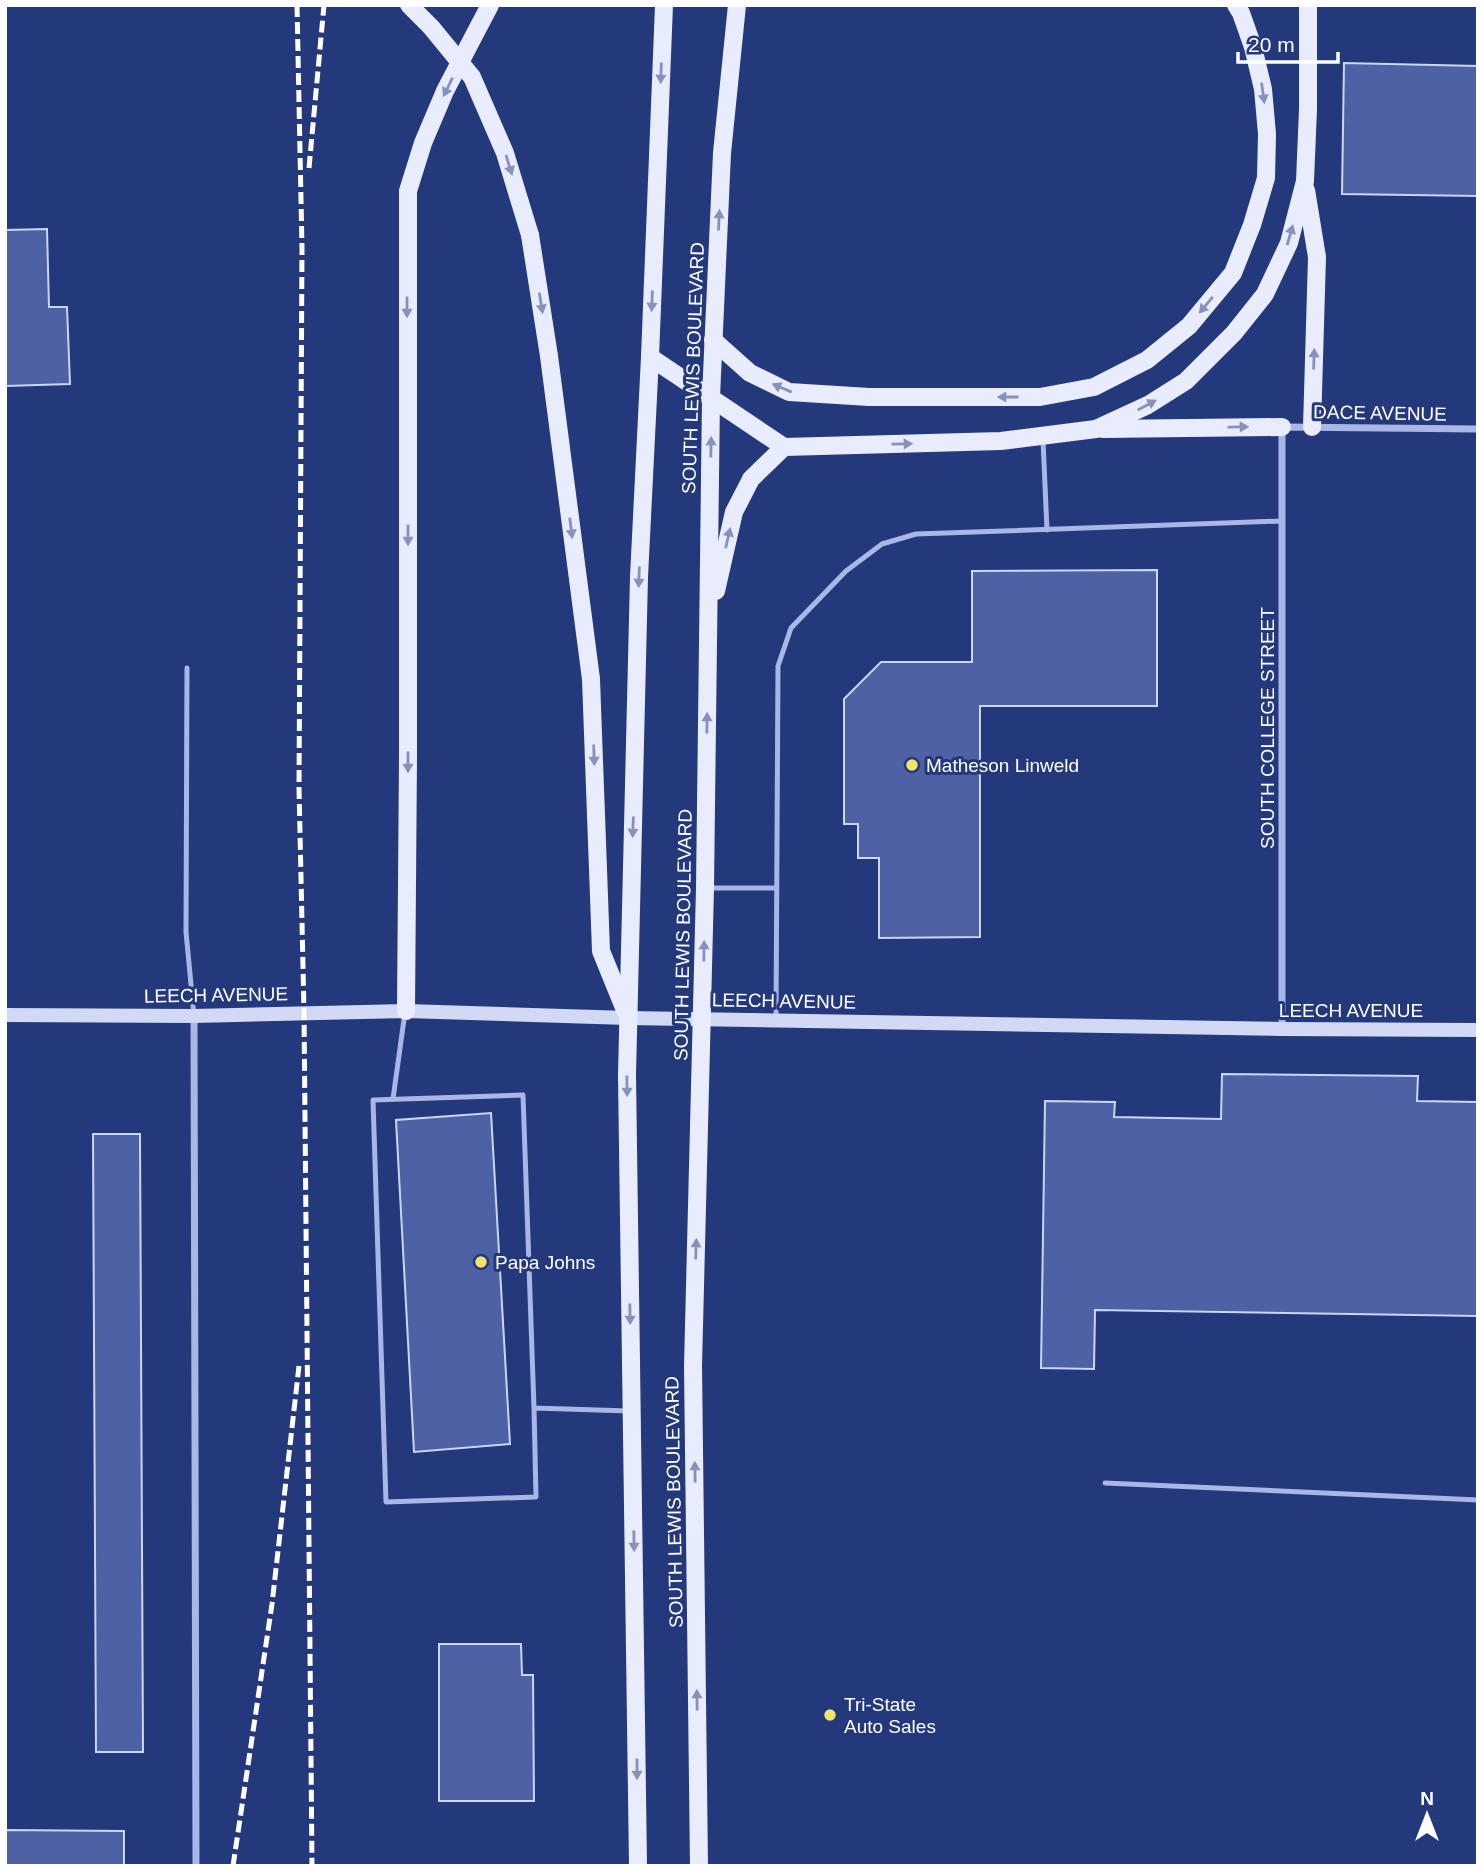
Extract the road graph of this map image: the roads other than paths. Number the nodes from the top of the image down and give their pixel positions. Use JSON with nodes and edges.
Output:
{"nodes":[{"id":1,"x":409,"y":5,"type":"edge"},
{"id":2,"x":491,"y":5,"type":"edge"},
{"id":3,"x":664,"y":5,"type":"edge"},
{"id":4,"x":737,"y":5,"type":"edge"},
{"id":5,"x":1236,"y":5,"type":"edge"},
{"id":6,"x":1308,"y":5,"type":"edge"},
{"id":7,"x":1304,"y":181,"type":"junction"},
{"id":8,"x":713,"y":340,"type":"junction"},
{"id":9,"x":650,"y":357,"type":"junction"},
{"id":10,"x":711,"y":397,"type":"junction"},
{"id":11,"x":1282,"y":427,"type":"junction"},
{"id":12,"x":1312,"y":428,"type":"junction"},
{"id":13,"x":1097,"y":429,"type":"junction"},
{"id":14,"x":1478,"y":429,"type":"edge"},
{"id":15,"x":1042,"y":436,"type":"junction"},
{"id":16,"x":784,"y":447,"type":"junction"},
{"id":17,"x":1282,"y":521,"type":"junction"},
{"id":18,"x":1047,"y":530,"type":"junction"},
{"id":19,"x":708,"y":628,"type":"junction"},
{"id":20,"x":187,"y":668,"type":"dead end"},
{"id":21,"x":705,"y":888,"type":"junction"},
{"id":22,"x":776,"y":888,"type":"junction"},
{"id":23,"x":406,"y":1011,"type":"junction"},
{"id":24,"x":5,"y":1015,"type":"edge"},
{"id":25,"x":194,"y":1016,"type":"junction"},
{"id":26,"x":628,"y":1018,"type":"junction"},
{"id":27,"x":702,"y":1019,"type":"junction"},
{"id":28,"x":776,"y":1020,"type":"junction"},
{"id":29,"x":1282,"y":1029,"type":"junction"},
{"id":30,"x":1478,"y":1030,"type":"edge"},
{"id":31,"x":393,"y":1099,"type":"junction"},
{"id":32,"x":534,"y":1408,"type":"junction"},
{"id":33,"x":632,"y":1412,"type":"junction"},
{"id":34,"x":1105,"y":1483,"type":"dead end"},
{"id":35,"x":1478,"y":1500,"type":"edge"},
{"id":36,"x":196,"y":1866,"type":"edge"},
{"id":37,"x":638,"y":1866,"type":"edge"},
{"id":38,"x":699,"y":1866,"type":"edge"}],
"edges":[{"from":1,"to":26,"type":"main road","one_way":true,"bridge":true},
{"from":2,"to":23,"type":"main road","one_way":true},
{"from":3,"to":9,"type":"main road","one_way":true},
{"from":8,"to":4,"type":"main road","name":"SOUTH LEWIS BOULEVARD","one_way":true},
{"from":5,"to":8,"type":"main road","one_way":true},
{"from":6,"to":7,"type":"main road"},
{"from":12,"to":7,"type":"main road","one_way":true},
{"from":13,"to":7,"type":"main road","one_way":true},
{"from":8,"to":10,"type":"main road","name":"SOUTH LEWIS BOULEVARD"},
{"from":9,"to":10,"type":"main road"},
{"from":9,"to":26,"type":"main road","one_way":true},
{"from":10,"to":16,"type":"main road"},
{"from":19,"to":10,"type":"main road","name":"SOUTH LEWIS BOULEVARD","one_way":true},
{"from":11,"to":12,"type":"street","name":"DACE AVENUE"},
{"from":13,"to":11,"type":"main road","one_way":true},
{"from":11,"to":17,"type":"street","name":"SOUTH COLLEGE STREET"},
{"from":12,"to":14,"type":"street","name":"DACE AVENUE"},
{"from":13,"to":15,"type":"main road"},
{"from":16,"to":15,"type":"main road","one_way":true},
{"from":15,"to":18,"type":"lane"},
{"from":19,"to":16,"type":"main road","one_way":true},
{"from":17,"to":18,"type":"lane"},
{"from":17,"to":29,"type":"street","name":"SOUTH COLLEGE STREET"},
{"from":18,"to":22,"type":"lane"},
{"from":21,"to":19,"type":"main road","name":"SOUTH LEWIS BOULEVARD","one_way":true},
{"from":20,"to":25,"type":"lane"},
{"from":21,"to":22,"type":"lane"},
{"from":27,"to":21,"type":"main road","name":"SOUTH LEWIS BOULEVARD","one_way":true},
{"from":22,"to":28,"type":"lane"},
{"from":23,"to":25,"type":"street","name":"LEECH AVENUE"},
{"from":23,"to":26,"type":"street","name":"LEECH AVENUE"},
{"from":23,"to":31,"type":"lane"},
{"from":24,"to":25,"type":"street","name":"LEECH AVENUE"},
{"from":25,"to":36,"type":"street"},
{"from":26,"to":27,"type":"street","name":"LEECH AVENUE"},
{"from":26,"to":33,"type":"main road","one_way":true},
{"from":27,"to":28,"type":"street","name":"LEECH AVENUE"},
{"from":38,"to":27,"type":"main road","name":"SOUTH LEWIS BOULEVARD","one_way":true},
{"from":28,"to":29,"type":"street","name":"LEECH AVENUE"},
{"from":29,"to":30,"type":"street","name":"LEECH AVENUE"},
{"from":31,"to":32,"type":"lane"},
{"from":31,"to":32,"type":"lane"},
{"from":32,"to":33,"type":"lane"},
{"from":33,"to":37,"type":"main road","one_way":true},
{"from":34,"to":35,"type":"lane"}]}
